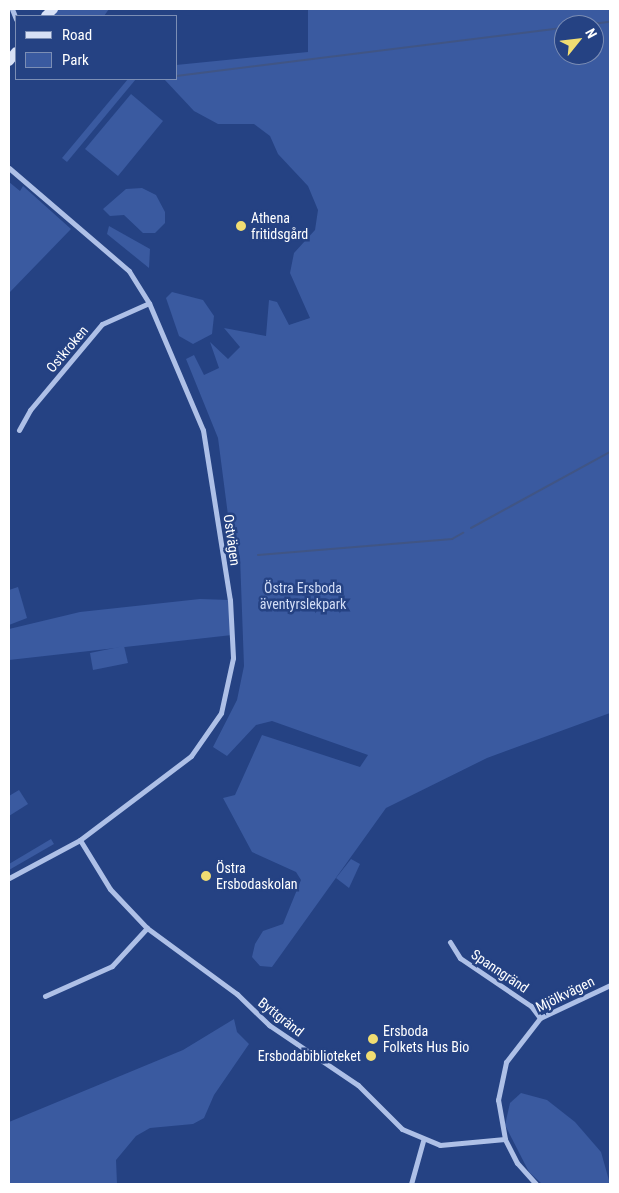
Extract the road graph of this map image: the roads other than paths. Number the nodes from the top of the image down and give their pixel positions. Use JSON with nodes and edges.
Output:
{"nodes":[{"id":1,"x":9,"y":168,"type":"edge"},
{"id":2,"x":149,"y":303,"type":"junction"},
{"id":3,"x":19,"y":430,"type":"dead end"},
{"id":4,"x":80,"y":840,"type":"junction"},
{"id":5,"x":9,"y":878,"type":"edge"},
{"id":6,"x":148,"y":928,"type":"junction"},
{"id":7,"x":450,"y":942,"type":"dead end"},
{"id":8,"x":610,"y":985,"type":"edge"},
{"id":9,"x":44,"y":996,"type":"dead end"},
{"id":10,"x":540,"y":1018,"type":"junction"},
{"id":11,"x":505,"y":1139,"type":"junction"},
{"id":12,"x":423,"y":1141,"type":"junction"},
{"id":13,"x":411,"y":1184,"type":"edge"},
{"id":14,"x":536,"y":1184,"type":"edge"}],
"edges":[{"from":1,"to":2,"type":"street","name":"Ostvägen"},
{"from":2,"to":3,"type":"street","name":"Ostkroken"},
{"from":2,"to":4,"type":"street","name":"Ostvägen"},
{"from":4,"to":5,"type":"street","name":"Ostvägen"},
{"from":4,"to":6,"type":"street","name":"Byttgränd"},
{"from":6,"to":9,"type":"street"},
{"from":6,"to":12,"type":"street","name":"Byttgränd"},
{"from":7,"to":10,"type":"street","name":"Spanngränd"},
{"from":8,"to":10,"type":"street","name":"Mjölkvägen"},
{"from":10,"to":11,"type":"street","name":"Mjölkvägen"},
{"from":11,"to":12,"type":"street","name":"Byttgränd"},
{"from":11,"to":14,"type":"street","name":"Mjölkvägen"},
{"from":12,"to":13,"type":"street"}]}
